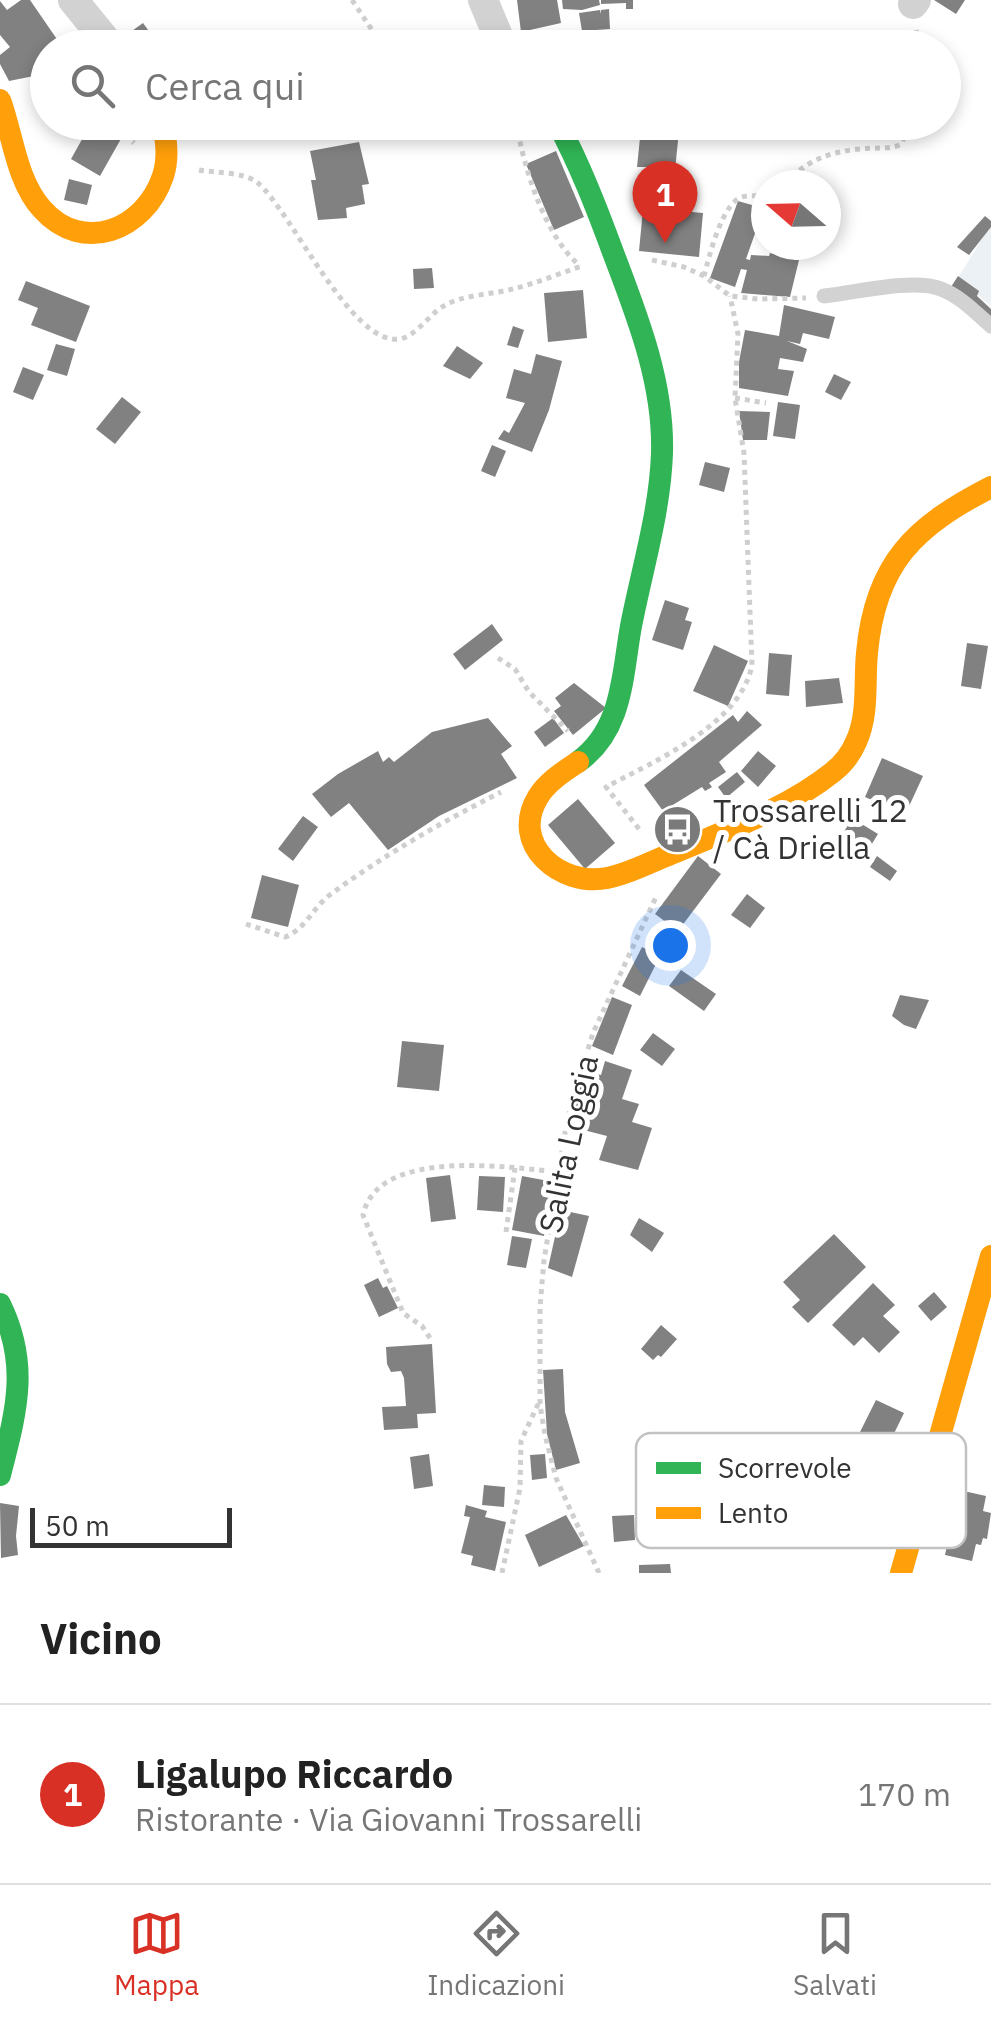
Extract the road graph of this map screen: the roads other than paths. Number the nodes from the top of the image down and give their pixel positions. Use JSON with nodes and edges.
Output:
{"nodes":[{"id":1,"x":73,"y":0,"type":"edge"},
{"id":2,"x":482,"y":0,"type":"edge"},
{"id":3,"x":97,"y":30,"type":"edge"},
{"id":4,"x":495,"y":30,"type":"edge"},
{"id":5,"x":0,"y":100,"type":"edge"},
{"id":6,"x":167,"y":140,"type":"edge"},
{"id":7,"x":567,"y":140,"type":"edge"},
{"id":8,"x":824,"y":296,"type":"road end"},
{"id":9,"x":991,"y":326,"type":"edge"},
{"id":10,"x":991,"y":487,"type":"edge"},
{"id":11,"x":991,"y":1256,"type":"edge"},
{"id":12,"x":0,"y":1304,"type":"edge"},
{"id":13,"x":941,"y":1433,"type":"edge"},
{"id":14,"x":0,"y":1475,"type":"edge"},
{"id":15,"x":909,"y":1548,"type":"edge"},
{"id":16,"x":902,"y":1573,"type":"edge"}],
"edges":[{"from":1,"to":3,"type":"street"},
{"from":2,"to":4,"type":"street"},
{"from":5,"to":6,"type":"street"},
{"from":7,"to":10,"type":"street"},
{"from":8,"to":9,"type":"lane"},
{"from":11,"to":13,"type":"street"},
{"from":12,"to":14,"type":"street"},
{"from":15,"to":16,"type":"street"}]}
